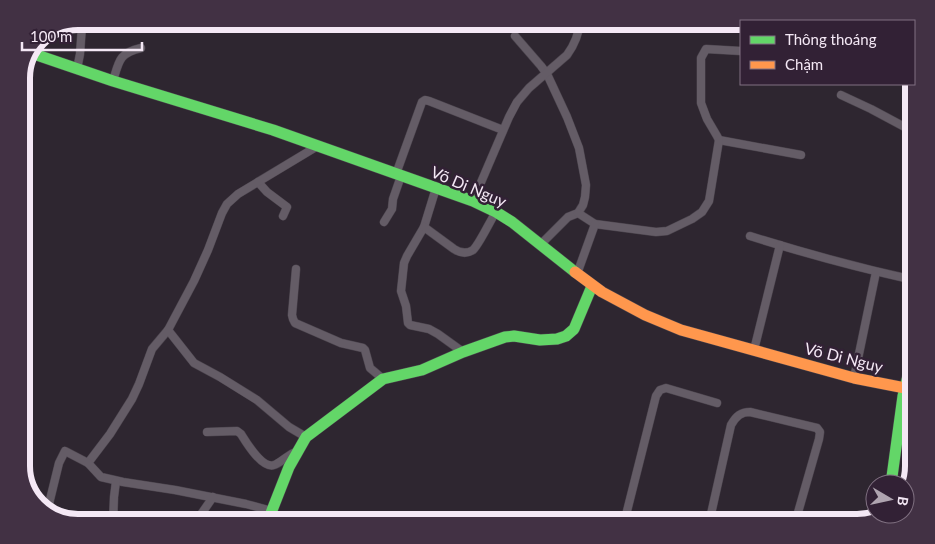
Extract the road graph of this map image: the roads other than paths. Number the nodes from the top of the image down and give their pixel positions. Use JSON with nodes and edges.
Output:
{"nodes":[{"id":1,"x":82,"y":30,"type":"edge"},
{"id":2,"x":579,"y":30,"type":"edge"},
{"id":3,"x":515,"y":36,"type":"dead end"},
{"id":4,"x":141,"y":48,"type":"dead end"},
{"id":5,"x":740,"y":51,"type":"edge"},
{"id":6,"x":37,"y":55,"type":"edge"},
{"id":7,"x":77,"y":69,"type":"junction"},
{"id":8,"x":546,"y":74,"type":"junction"},
{"id":9,"x":113,"y":81,"type":"junction"},
{"id":10,"x":841,"y":95,"type":"dead end"},
{"id":11,"x":905,"y":127,"type":"edge"},
{"id":12,"x":503,"y":130,"type":"junction"},
{"id":13,"x":718,"y":140,"type":"junction"},
{"id":14,"x":316,"y":146,"type":"junction"},
{"id":15,"x":801,"y":155,"type":"dead end"},
{"id":16,"x":398,"y":175,"type":"junction"},
{"id":17,"x":258,"y":182,"type":"junction"},
{"id":18,"x":436,"y":188,"type":"junction"},
{"id":19,"x":473,"y":202,"type":"junction"},
{"id":20,"x":496,"y":212,"type":"junction"},
{"id":21,"x":578,"y":213,"type":"junction"},
{"id":22,"x":283,"y":216,"type":"dead end"},
{"id":23,"x":384,"y":222,"type":"dead end"},
{"id":24,"x":595,"y":224,"type":"junction"},
{"id":25,"x":424,"y":227,"type":"junction"},
{"id":26,"x":750,"y":236,"type":"dead end"},
{"id":27,"x":540,"y":245,"type":"junction"},
{"id":28,"x":780,"y":245,"type":"junction"},
{"id":29,"x":296,"y":269,"type":"dead end"},
{"id":30,"x":876,"y":272,"type":"junction"},
{"id":31,"x":577,"y":274,"type":"junction"},
{"id":32,"x":905,"y":278,"type":"edge"},
{"id":33,"x":592,"y":286,"type":"junction"},
{"id":34,"x":168,"y":330,"type":"junction"},
{"id":35,"x":754,"y":350,"type":"junction"},
{"id":36,"x":463,"y":352,"type":"junction"},
{"id":37,"x":854,"y":378,"type":"junction"},
{"id":38,"x":383,"y":379,"type":"junction"},
{"id":39,"x":905,"y":393,"type":"edge"},
{"id":40,"x":717,"y":403,"type":"dead end"},
{"id":41,"x":905,"y":405,"type":"edge"},
{"id":42,"x":207,"y":432,"type":"dead end"},
{"id":43,"x":306,"y":437,"type":"junction"},
{"id":44,"x":298,"y":451,"type":"junction"},
{"id":45,"x":88,"y":463,"type":"junction"},
{"id":46,"x":893,"y":474,"type":"edge"},
{"id":47,"x":116,"y":481,"type":"junction"},
{"id":48,"x":213,"y":498,"type":"junction"},
{"id":49,"x":49,"y":504,"type":"edge"},
{"id":50,"x":272,"y":511,"type":"junction"},
{"id":51,"x":113,"y":514,"type":"edge"},
{"id":52,"x":201,"y":514,"type":"edge"},
{"id":53,"x":271,"y":514,"type":"edge"},
{"id":54,"x":626,"y":514,"type":"edge"},
{"id":55,"x":711,"y":514,"type":"edge"},
{"id":56,"x":798,"y":514,"type":"edge"}],
"edges":[{"from":1,"to":7,"type":"street"},
{"from":2,"to":8,"type":"street"},
{"from":3,"to":8,"type":"street"},
{"from":4,"to":9,"type":"street"},
{"from":5,"to":13,"type":"street"},
{"from":6,"to":7,"type":"street","name":"Võ Di Nguy"},
{"from":7,"to":9,"type":"street","name":"Võ Di Nguy"},
{"from":8,"to":12,"type":"street"},
{"from":8,"to":21,"type":"street"},
{"from":9,"to":14,"type":"street","name":"Võ Di Nguy"},
{"from":10,"to":11,"type":"street"},
{"from":12,"to":16,"type":"street"},
{"from":12,"to":19,"type":"street"},
{"from":13,"to":15,"type":"street"},
{"from":13,"to":24,"type":"street"},
{"from":14,"to":16,"type":"street","name":"Võ Di Nguy"},
{"from":14,"to":17,"type":"street"},
{"from":16,"to":18,"type":"street","name":"Võ Di Nguy"},
{"from":16,"to":23,"type":"street"},
{"from":17,"to":22,"type":"street"},
{"from":17,"to":34,"type":"street"},
{"from":18,"to":19,"type":"street","name":"Võ Di Nguy"},
{"from":18,"to":25,"type":"street"},
{"from":19,"to":20,"type":"street","name":"Võ Di Nguy"},
{"from":20,"to":25,"type":"street"},
{"from":20,"to":27,"type":"street","name":"Võ Di Nguy"},
{"from":21,"to":24,"type":"street"},
{"from":21,"to":27,"type":"street"},
{"from":24,"to":31,"type":"street"},
{"from":25,"to":36,"type":"street"},
{"from":26,"to":28,"type":"street"},
{"from":27,"to":31,"type":"street","name":"Võ Di Nguy"},
{"from":28,"to":30,"type":"street"},
{"from":28,"to":35,"type":"street"},
{"from":29,"to":38,"type":"street"},
{"from":30,"to":32,"type":"street"},
{"from":30,"to":37,"type":"street"},
{"from":31,"to":33,"type":"street","name":"Võ Di Nguy"},
{"from":33,"to":35,"type":"street","name":"Võ Di Nguy"},
{"from":33,"to":36,"type":"street"},
{"from":34,"to":43,"type":"street"},
{"from":34,"to":45,"type":"street"},
{"from":35,"to":37,"type":"street","name":"Võ Di Nguy"},
{"from":36,"to":38,"type":"street"},
{"from":37,"to":39,"type":"street","name":"Võ Di Nguy"},
{"from":38,"to":43,"type":"street"},
{"from":40,"to":54,"type":"street"},
{"from":41,"to":46,"type":"street"},
{"from":42,"to":44,"type":"street"},
{"from":43,"to":44,"type":"street"},
{"from":44,"to":50,"type":"street"},
{"from":45,"to":47,"type":"street"},
{"from":45,"to":49,"type":"street"},
{"from":47,"to":48,"type":"street"},
{"from":47,"to":51,"type":"street"},
{"from":48,"to":50,"type":"street"},
{"from":48,"to":52,"type":"street"},
{"from":50,"to":53,"type":"street"},
{"from":55,"to":56,"type":"street"}]}
